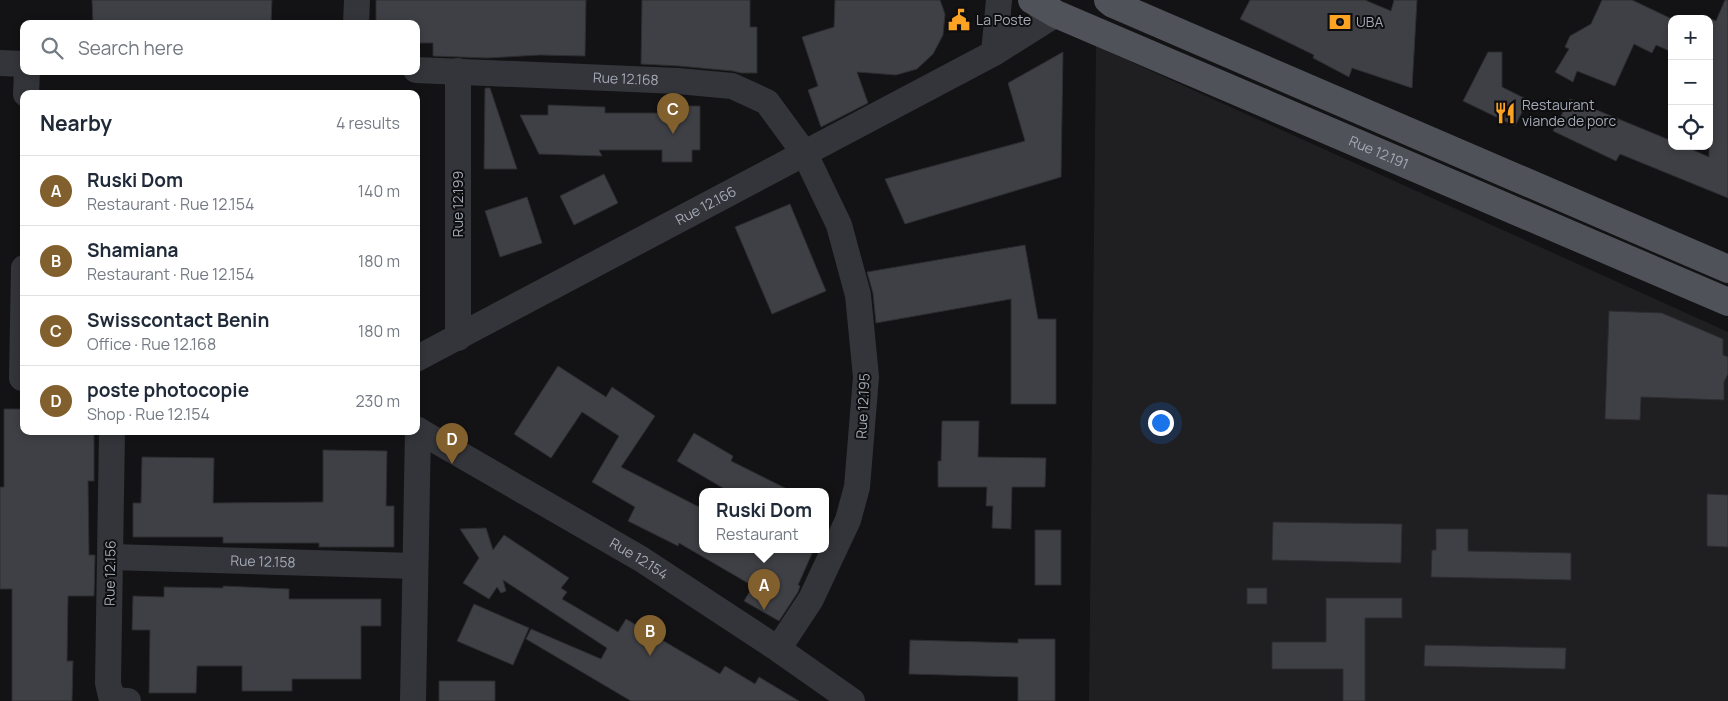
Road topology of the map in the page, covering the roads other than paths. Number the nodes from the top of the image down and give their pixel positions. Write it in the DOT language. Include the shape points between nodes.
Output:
graph roads {
  1 [pos="357,0"];
  2 [pos="999,0"];
  3 [pos="1032,0"];
  4 [pos="1112,1"];
  5 [pos="1056,14"];
  6 [pos="356,20"];
  7 [pos="994,53"];
  8 [pos="0,63"];
  9 [pos="20,64"];
  10 [pos="420,70"];
  11 [pos="458,71"];
  12 [pos="27,75"];
  13 [pos="26,90"];
  14 [pos="805,154"];
  15 [pos="1728,269"];
  16 [pos="1728,302"];
  17 [pos="20,317"];
  18 [pos="458,338"];
  19 [pos="420,357"];
  20 [pos="15,378"];
  21 [pos="420,432"];
  22 [pos="112,435"];
  23 [pos="417,435"];
  24 [pos="111,557"];
  25 [pos="415,566"];
  26 [pos="778,649"];
  27 [pos="128,701"];
  28 [pos="413,701"];
  29 [pos="852,701"];
  1 -- 6 [label="street"];
  2 -- 7 [label="street"];
  3 -- 5 [label="main road, Rue 12.191"];
  4 -- 15 [label="main road"];
  5 -- 7 [label="street, Rue 12.166"];
  5 -- 16 [label="main road, Rue 12.191"];
  7 -- 14 [label="street, Rue 12.166"];
  8 -- 9 [label="street"];
  10 -- 11 [label="street, Rue 12.168"];
  11 -- 14 [label="street, Rue 12.168" via="732,86 768,102"];
  11 -- 18 [label="street, Rue 12.199"];
  12 -- 13 [label="street"];
  14 -- 18 [label="street, Rue 12.166"];
  14 -- 26 [label="street, Rue 12.195" via="839,225 858,295 866,377 857,487 848,520 811,599"];
  17 -- 20 [label="street"];
  18 -- 19 [label="street, Rue 12.166"];
  21 -- 26 [label="street, Rue 12.154" via="641,559"];
  22 -- 24 [label="street, Rue 12.156"];
  23 -- 25 [label="street"];
  24 -- 25 [label="street, Rue 12.158"];
  24 -- 27 [label="street, Rue 12.156" via="108,683 111,696"];
  25 -- 28 [label="street"];
  26 -- 29 [label="street, Rue 12.154"];
}
